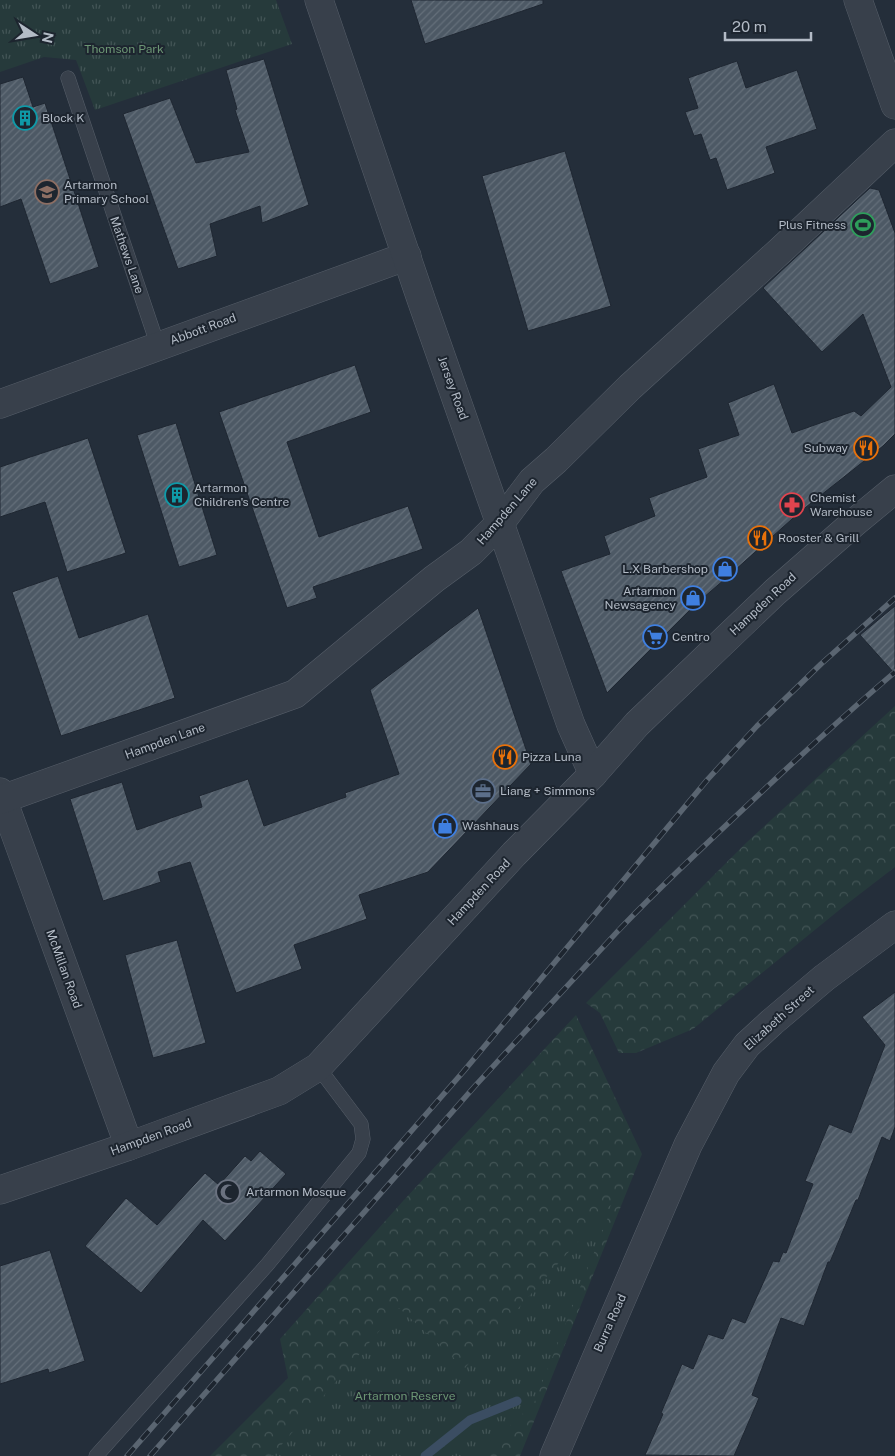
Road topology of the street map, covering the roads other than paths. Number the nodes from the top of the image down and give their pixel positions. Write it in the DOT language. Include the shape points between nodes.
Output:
graph roads {
  1 [pos="319,0"];
  2 [pos="858,0"];
  3 [pos="68,78"];
  4 [pos="895,105"];
  5 [pos="895,143"];
  6 [pos="407,256"];
  7 [pos="158,346"];
  8 [pos="0,404"];
  9 [pos="895,489"];
  10 [pos="501,522"];
  11 [pos="593,774"];
  12 [pos="1,797"];
  13 [pos="895,925"];
  14 [pos="318,1067"];
  15 [pos="129,1146"];
  16 [pos="0,1190"];
  17 [pos="668,1192"];
  18 [pos="96,1456"];
  19 [pos="554,1456"];
  1 -- 6 [label="street, Jersey Road"];
  2 -- 4 [label="street"];
  3 -- 7 [label="lane, Mathews Lane"];
  5 -- 10 [label="street, Hampden Lane" via="532,480"];
  6 -- 7 [label="street, Abbott Road"];
  6 -- 10 [label="street, Jersey Road"];
  7 -- 8 [label="street, Abbott Road"];
  9 -- 11 [label="street, Hampden Road" via="713,650 632,729"];
  10 -- 11 [label="street, Jersey Road" via="571,725"];
  10 -- 12 [label="street, Hampden Lane" via="471,552 295,694"];
  11 -- 14 [label="street, Hampden Road" via="514,854"];
  12 -- 15 [label="street, McMillan Road"];
  13 -- 17 [label="street, Elizabeth Street" via="824,978 747,1045 705,1109"];
  14 -- 15 [label="street, Hampden Road" via="280,1091"];
  14 -- 18 [label="lane" via="361,1124 363,1139 359,1153 266,1265"];
  15 -- 16 [label="street, Hampden Road"];
  17 -- 19 [label="street, Burra Road"];
}
